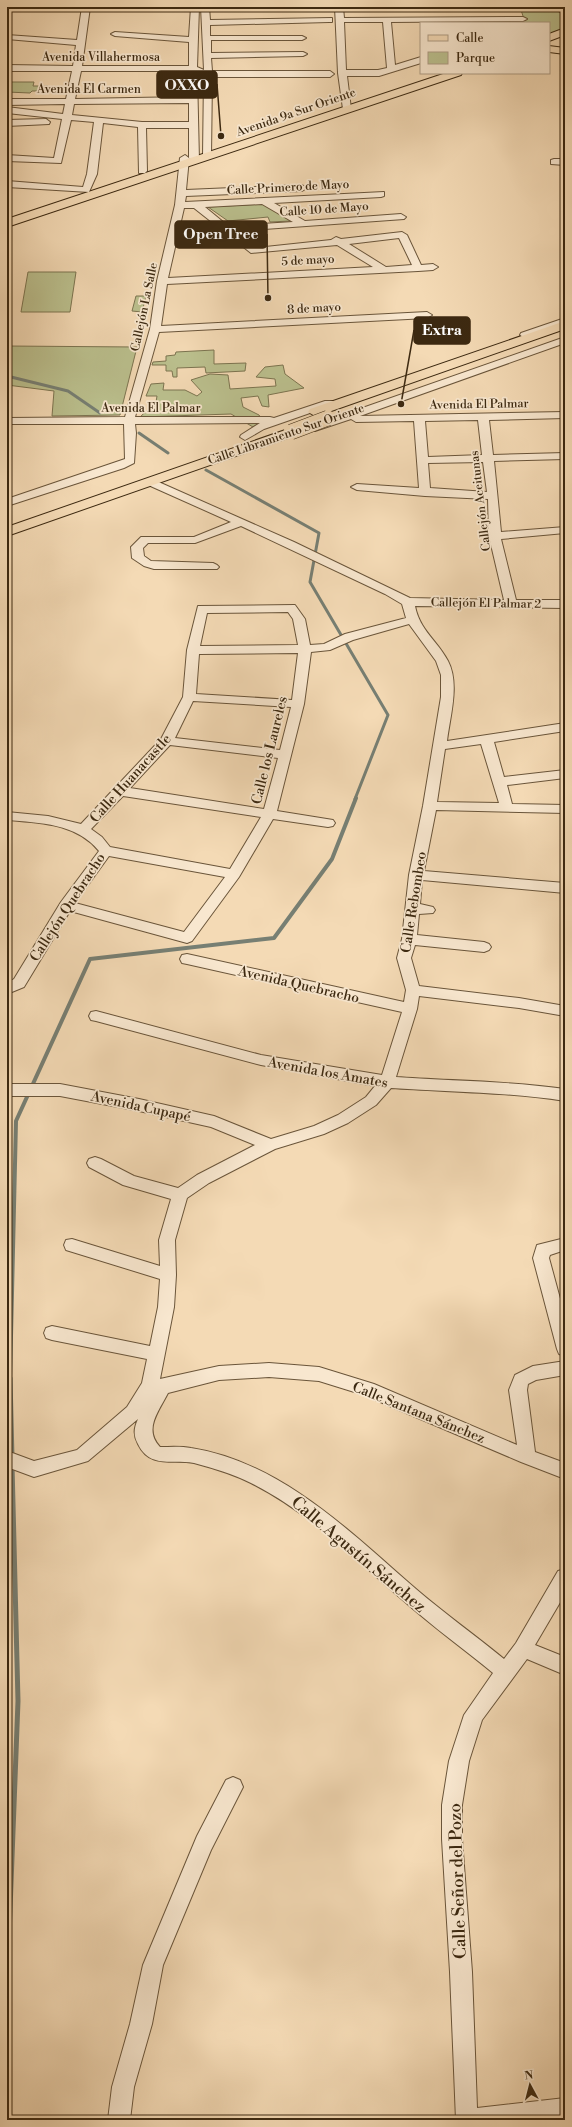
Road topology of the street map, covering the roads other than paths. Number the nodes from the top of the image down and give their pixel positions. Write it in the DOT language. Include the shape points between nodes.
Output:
graph roads {
  1 [pos="86,7"];
  2 [pos="195,7"];
  3 [pos="205,7"];
  4 [pos="339,7"];
  5 [pos="431,19"];
  6 [pos="523,19"];
  7 [pos="329,20"];
  8 [pos="340,20"];
  9 [pos="386,20"];
  10 [pos="301,21"];
  11 [pos="206,23"];
  12 [pos="565,32"];
  13 [pos="115,34"];
  14 [pos="7,37"];
  15 [pos="207,38"];
  16 [pos="302,38"];
  17 [pos="550,38"];
  18 [pos="193,40"];
  19 [pos="81,43"];
  20 [pos="565,43"];
  21 [pos="550,44"];
  22 [pos="565,48"];
  23 [pos="550,49"];
  24 [pos="550,49"];
  25 [pos="565,51"];
  26 [pos="208,56"];
  27 [pos="420,60"];
  28 [pos="303,67"];
  29 [pos="7,68"];
  30 [pos="77,68"];
  31 [pos="194,69"];
  32 [pos="391,70"];
  33 [pos="342,73"];
  34 [pos="208,74"];
  35 [pos="330,74"];
  36 [pos="441,74"];
  37 [pos="454,74"];
  38 [pos="194,100"];
  39 [pos="70,101"];
  40 [pos="7,102"];
  41 [pos="346,107"];
  42 [pos="7,110"];
  43 [pos="67,119"];
  44 [pos="100,120"];
  45 [pos="7,123"];
  46 [pos="142,125"];
  47 [pos="194,126"];
  48 [pos="207,153"];
  49 [pos="7,158"];
  50 [pos="189,159"];
  51 [pos="554,162"];
  52 [pos="565,162"];
  53 [pos="142,171"];
  54 [pos="7,184"];
  55 [pos="302,188"];
  56 [pos="86,190"];
  57 [pos="182,193"];
  58 [pos="381,194"];
  59 [pos="264,201"];
  60 [pos="180,205"];
  61 [pos="196,205"];
  62 [pos="41,208"];
  63 [pos="7,216"];
  64 [pos="401,217"];
  65 [pos="7,222"];
  66 [pos="305,224"];
  67 [pos="225,229"];
  68 [pos="340,242"];
  69 [pos="433,267"];
  70 [pos="418,268"];
  71 [pos="383,269"];
  72 [pos="162,281"];
  73 [pos="427,315"];
  74 [pos="565,321"];
  75 [pos="565,325"];
  76 [pos="155,328"];
  77 [pos="565,336"];
  78 [pos="565,340"];
  79 [pos="565,415"];
  80 [pos="483,417"];
  81 [pos="321,418"];
  82 [pos="419,418"];
  83 [pos="342,419"];
  84 [pos="7,420"];
  85 [pos="286,424"];
  86 [pos="128,425"];
  87 [pos="236,451"];
  88 [pos="565,456"];
  89 [pos="489,457"];
  90 [pos="423,460"];
  91 [pos="150,482"];
  92 [pos="357,487"];
  93 [pos="425,493"];
  94 [pos="493,496"];
  95 [pos="7,503"];
  96 [pos="7,518"];
  97 [pos="239,523"];
  98 [pos="565,530"];
  99 [pos="7,532"];
  100 [pos="495,536"];
  101 [pos="213,567"];
  102 [pos="408,602"];
  103 [pos="511,604"];
  104 [pos="565,604"];
  105 [pos="279,607"];
  106 [pos="412,620"];
  107 [pos="193,650"];
  108 [pos="305,650"];
  109 [pos="189,697"];
  110 [pos="298,704"];
  111 [pos="565,727"];
  112 [pos="486,738"];
  113 [pos="167,741"];
  114 [pos="438,746"];
  115 [pos="286,755"];
  116 [pos="565,774"];
  117 [pos="500,782"];
  118 [pos="121,792"];
  119 [pos="430,806"];
  120 [pos="507,808"];
  121 [pos="565,809"];
  122 [pos="270,813"];
  123 [pos="9,819"];
  124 [pos="328,823"];
  125 [pos="83,830"];
  126 [pos="103,846"];
  127 [pos="234,874"];
  128 [pos="416,875"];
  129 [pos="565,888"];
  130 [pos="66,905"];
  131 [pos="412,908"];
  132 [pos="428,910"];
  133 [pos="409,939"];
  134 [pos="484,947"];
  135 [pos="187,959"];
  136 [pos="7,989"];
  137 [pos="413,990"];
  138 [pos="410,1009"];
  139 [pos="565,1012"];
  140 [pos="96,1016"];
  141 [pos="387,1082"];
  142 [pos="7,1090"];
  143 [pos="565,1095"];
  144 [pos="270,1145"];
  145 [pos="95,1163"];
  146 [pos="180,1195"];
  147 [pos="565,1244"];
  148 [pos="72,1245"];
  149 [pos="168,1275"];
  150 [pos="52,1333"];
  151 [pos="565,1348"];
  152 [pos="157,1354"];
  153 [pos="565,1368"];
  154 [pos="156,1386"];
  155 [pos="527,1457"];
  156 [pos="7,1459"];
  157 [pos="565,1470"];
  158 [pos="565,1577"];
  159 [pos="523,1649"];
  160 [pos="565,1666"];
  161 [pos="506,1672"];
  162 [pos="233,1787"];
  163 [pos="565,2109"];
  164 [pos="120,2120"];
  165 [pos="467,2120"];
  166 [pos="470,2120"];
  1 -- 19 [label="street"];
  2 -- 18 [label="street, Callejón La Salle"];
  3 -- 11 [label="street"];
  4 -- 8 [label="street"];
  5 -- 6 [label="street"];
  5 -- 9 [label="street"];
  7 -- 10 [label="street"];
  8 -- 9 [label="street"];
  8 -- 33 [label="street"];
  9 -- 32 [label="street"];
  10 -- 11 [label="street"];
  10 -- 16 [label="street"];
  11 -- 15 [label="street"];
  12 -- 17 [label="main road"];
  13 -- 18 [label="street"];
  14 -- 19 [label="street"];
  15 -- 16 [label="street"];
  15 -- 26 [label="street"];
  16 -- 28 [label="street"];
  18 -- 31 [label="street, Callejón La Salle"];
  19 -- 30 [label="street"];
  20 -- 21 [label="main road"];
  22 -- 23 [label="main road"];
  24 -- 25 [label="main road"];
  26 -- 28 [label="street"];
  26 -- 34 [label="street"];
  27 -- 32 [label="street"];
  28 -- 34 [label="street, Avenida Villahermosa"];
  28 -- 35 [label="street"];
  29 -- 30 [label="street, Avenida Villahermosa"];
  30 -- 31 [label="street, Avenida Villahermosa"];
  30 -- 39 [label="street"];
  31 -- 34 [label="street, Avenida Villahermosa"];
  31 -- 38 [label="street, Callejón La Salle"];
  32 -- 33 [label="street" via="379,73"];
  33 -- 41 [label="street"];
  34 -- 48 [label="street"];
  36 -- 41 [label="main road, Avenida 9a Sur Oriente"];
  37 -- 41 [label="main road, Avenida 9a Sur Oriente"];
  38 -- 39 [label="street, Avenida El Carmen"];
  38 -- 47 [label="street, Callejón La Salle"];
  39 -- 40 [label="street, Avenida El Carmen"];
  39 -- 43 [label="street"];
  41 -- 48 [label="main road, Avenida 9a Sur Oriente"];
  42 -- 43 [label="street"];
  43 -- 44 [label="street"];
  43 -- 45 [label="street"];
  43 -- 49 [label="street" via="58,161"];
  44 -- 46 [label="street"];
  44 -- 56 [label="street" via="92,174"];
  46 -- 47 [label="street"];
  46 -- 53 [label="street"];
  47 -- 50 [label="street, Callejón La Salle"];
  48 -- 50 [label="main road, Avenida 9a Sur Oriente"];
  50 -- 53 [label="main road, Avenida 9a Sur Oriente"];
  50 -- 57 [label="street, Callejón La Salle"];
  50 -- 62 [label="main road, Avenida 9a Sur Oriente"];
  51 -- 52 [label="street"];
  53 -- 56 [label="main road, Avenida 9a Sur Oriente"];
  54 -- 56 [label="street"];
  55 -- 57 [label="street"];
  56 -- 62 [label="main road, Avenida 9a Sur Oriente"];
  57 -- 60 [label="street, Callejón La Salle"];
  58 -- 59 [label="street, Calle Primero de Mayo"];
  59 -- 61 [label="street, Calle Primero de Mayo"];
  59 -- 66 [label="street"];
  60 -- 61 [label="street, Calle Primero de Mayo"];
  60 -- 72 [label="street, Callejón La Salle"];
  61 -- 67 [label="street"];
  62 -- 63 [label="main road, Avenida 9a Sur Oriente"];
  62 -- 65 [label="main road, Avenida 9a Sur Oriente"];
  64 -- 66 [label="street, Calle 10 de Mayo"];
  66 -- 67 [label="street, Calle 10 de Mayo"];
  66 -- 68 [label="street"];
  67 -- 68 [label="street" via="254,251"];
  68 -- 70 [label="street" via="402,235"];
  68 -- 71 [label="street"];
  69 -- 70 [label="street, 5 de mayo"];
  70 -- 71 [label="street, 5 de mayo"];
  71 -- 72 [label="street, 5 de mayo"];
  72 -- 76 [label="street, Callejón La Salle"];
  73 -- 76 [label="street, 8 de mayo"];
  74 -- 85 [label="street, Avenida El Palmar"];
  75 -- 85 [label="main road, Calle Libramiento Sur Oriente"];
  76 -- 86 [label="street, Callejón La Salle"];
  77 -- 85 [label="main road, Calle Libramiento Sur Oriente, bridge"];
  78 -- 83 [label="street"];
  79 -- 80 [label="street, Avenida El Palmar"];
  80 -- 82 [label="street, Avenida El Palmar"];
  80 -- 89 [label="street, Callejón Aceitunas"];
  81 -- 83 [label="street, Avenida El Palmar"];
  82 -- 83 [label="street, Avenida El Palmar"];
  82 -- 90 [label="street"];
  83 -- 87 [label="street" via="259,447"];
  84 -- 86 [label="street, Avenida El Palmar"];
  85 -- 86 [label="street, Avenida El Palmar"];
  85 -- 87 [label="main road, Calle Libramiento Sur Oriente"];
  85 -- 96 [label="main road, Calle Libramiento Sur Oriente"];
  86 -- 95 [label="street, Callejón La Salle" via="130,461"];
  87 -- 91 [label="main road, Calle Libramiento Sur Oriente"];
  88 -- 89 [label="street"];
  89 -- 90 [label="street"];
  89 -- 94 [label="street, Callejón Aceitunas"];
  90 -- 93 [label="street"];
  91 -- 97 [label="street"];
  91 -- 99 [label="main road, Calle Libramiento Sur Oriente"];
  92 -- 93 [label="street"];
  93 -- 94 [label="street"];
  94 -- 100 [label="street, Callejón Aceitunas"];
  97 -- 101 [label="street" via="195,540 146,539 137,547 138,558 148,564"];
  97 -- 102 [label="street" via="267,533"];
  98 -- 100 [label="street"];
  100 -- 103 [label="street, Callejón Aceitunas"];
  102 -- 103 [label="street, Callejón El Palmar 2"];
  102 -- 106 [label="street, Calle Rebombeo"];
  103 -- 104 [label="street, Callejón El Palmar 2"];
  105 -- 107 [label="street, Calle Huanacastle" via="202,609"];
  105 -- 108 [label="street, Calle los Laureles" via="291,608 299,620"];
  106 -- 108 [label="street" via="349,637 326,647"];
  106 -- 114 [label="street, Calle Rebombeo" via="442,661 447,675 447,697"];
  107 -- 108 [label="street"];
  107 -- 109 [label="street, Calle Huanacastle"];
  108 -- 110 [label="street, Calle los Laureles"];
  109 -- 110 [label="street"];
  109 -- 113 [label="street, Calle Huanacastle"];
  110 -- 115 [label="street, Calle los Laureles"];
  111 -- 112 [label="street"];
  112 -- 114 [label="street"];
  112 -- 117 [label="street"];
  113 -- 115 [label="street"];
  113 -- 118 [label="street, Calle Huanacastle"];
  114 -- 119 [label="street, Calle Rebombeo"];
  115 -- 122 [label="street, Calle los Laureles"];
  116 -- 117 [label="street"];
  117 -- 120 [label="street"];
  118 -- 122 [label="street"];
  118 -- 125 [label="street, Calle Huanacastle"];
  119 -- 120 [label="street"];
  119 -- 128 [label="street, Calle Rebombeo"];
  120 -- 121 [label="street"];
  122 -- 124 [label="street"];
  122 -- 127 [label="street, Calle los Laureles"];
  123 -- 125 [label="street" via="62,823"];
  125 -- 126 [label="street"];
  126 -- 127 [label="street"];
  126 -- 130 [label="street, Callejón Quebracho"];
  127 -- 130 [label="street, Calle los Laureles" via="187,938"];
  128 -- 129 [label="street"];
  128 -- 131 [label="street, Calle Rebombeo"];
  130 -- 136 [label="street, Callejón Quebracho" via="19,983"];
  131 -- 132 [label="street"];
  131 -- 133 [label="street, Calle Rebombeo"];
  133 -- 134 [label="street"];
  133 -- 137 [label="street, Calle Rebombeo" via="404,958"];
  135 -- 138 [label="street, Avenida Quebracho"];
  137 -- 138 [label="street, Calle Rebombeo"];
  137 -- 139 [label="street" via="519,1003"];
  138 -- 141 [label="street, Calle Rebombeo"];
  140 -- 141 [label="street, Avenida los Amates" via="261,1060"];
  141 -- 143 [label="street, Avenida los Amates" via="524,1089"];
  141 -- 144 [label="street, Calle Rebombeo" via="371,1101 343,1119 319,1130"];
  142 -- 144 [label="street, Avenida Cupapé" via="60,1090 139,1105 214,1122"];
  144 -- 146 [label="street, Calle Rebombeo" via="203,1179"];
  145 -- 146 [label="street" via="129,1181"];
  146 -- 149 [label="street" via="167,1240"];
  147 -- 151 [label="street" via="543,1250 540,1258"];
  148 -- 149 [label="street"];
  149 -- 152 [label="street" via="166,1307"];
  150 -- 152 [label="street"];
  152 -- 154 [label="street"];
  153 -- 155 [label="street" via="533,1373 521,1380 518,1390"];
  154 -- 155 [label="street, Calle Santana Sánchez" via="219,1373 269,1370 319,1374 368,1388"];
  154 -- 156 [label="street" via="133,1412 82,1456 34,1468"];
  154 -- 161 [label="street, Calle Agustín Sánchez" via="143,1435 146,1443 156,1454 194,1455 220,1462 270,1482 312,1510 434,1616"];
  155 -- 157 [label="street, Calle Santana Sánchez"];
  158 -- 159 [label="street, Calle Señor del Pozo"];
  159 -- 160 [label="street"];
  159 -- 161 [label="street, Calle Señor del Pozo"];
  161 -- 165 [label="street, Calle Señor del Pozo" via="474,1715 459,1761 452,1805"];
  162 -- 164 [label="street" via="204,1843 153,1965 141,2024 123,2087"];
  163 -- 166 [label="street"];
}
